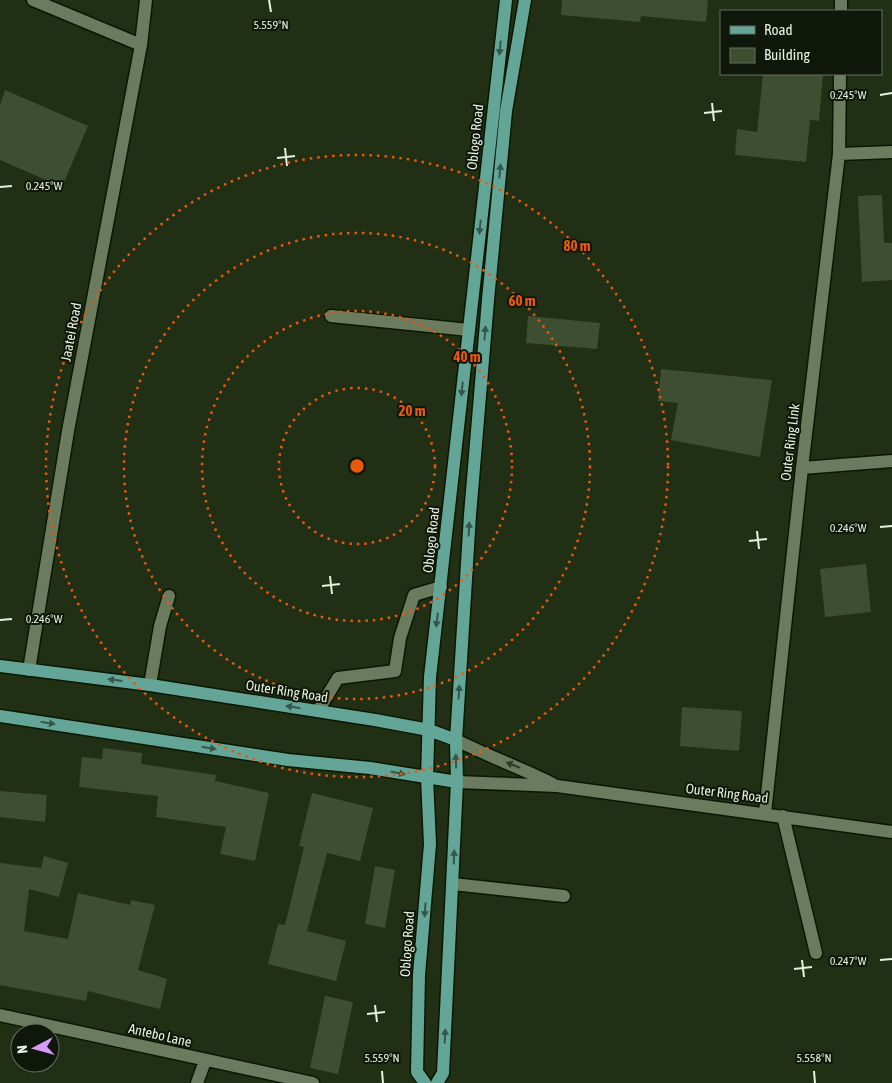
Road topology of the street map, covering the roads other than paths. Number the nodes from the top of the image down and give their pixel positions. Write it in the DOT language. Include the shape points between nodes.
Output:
graph roads {
  1 [pos="33,0"];
  2 [pos="146,0"];
  3 [pos="506,0"];
  4 [pos="525,0"];
  5 [pos="141,45"];
  6 [pos="840,75"];
  7 [pos="892,152"];
  8 [pos="840,154"];
  9 [pos="331,316"];
  10 [pos="469,330"];
  11 [pos="892,461"];
  12 [pos="802,468"];
  13 [pos="441,587"];
  14 [pos="169,596"];
  15 [pos="0,666"];
  16 [pos="29,670"];
  17 [pos="150,685"];
  18 [pos="318,711"];
  19 [pos="0,716"];
  20 [pos="429,730"];
  21 [pos="456,740"];
  22 [pos="427,778"];
  23 [pos="456,782"];
  24 [pos="557,786"];
  25 [pos="765,813"];
  26 [pos="783,816"];
  27 [pos="892,832"];
  28 [pos="452,884"];
  29 [pos="564,896"];
  30 [pos="816,953"];
  31 [pos="0,1015"];
  32 [pos="206,1061"];
  33 [pos="197,1083"];
  34 [pos="313,1083"];
  35 [pos="425,1083"];
  36 [pos="437,1083"];
  1 -- 5 [label="street"];
  2 -- 5 [label="street, Jaatei Road"];
  3 -- 10 [label="main road, Oblogo Road, one-way"];
  21 -- 4 [label="main road, Oblogo Road, one-way" via="488,300 506,111"];
  5 -- 16 [label="street, Jaatei Road" via="68,430"];
  6 -- 8 [label="street, Outer Ring Link"];
  7 -- 8 [label="street"];
  8 -- 12 [label="street, Outer Ring Link"];
  9 -- 10 [label="street"];
  10 -- 13 [label="main road, Oblogo Road, one-way"];
  11 -- 12 [label="street"];
  12 -- 25 [label="street, Outer Ring Link"];
  13 -- 18 [label="street" via="414,595 400,638 395,671 338,678"];
  13 -- 20 [label="main road, Oblogo Road, one-way" via="430,677"];
  14 -- 17 [label="street" via="160,626"];
  15 -- 16 [label="main road, Outer Ring Road"];
  17 -- 16 [label="main road, Outer Ring Road, one-way"];
  18 -- 17 [label="main road, Outer Ring Road, one-way"];
  18 -- 20 [label="main road, Outer Ring Road"];
  19 -- 22 [label="main road, Outer Ring Road, one-way"];
  20 -- 21 [label="main road, Outer Ring Road"];
  20 -- 22 [label="main road, Oblogo Road"];
  23 -- 21 [label="main road, Oblogo Road, one-way"];
  24 -- 21 [label="street, Outer Ring Road, one-way"];
  22 -- 23 [label="main road, Outer Ring Road"];
  22 -- 35 [label="main road, Oblogo Road, one-way" via="430,844 419,975 417,1072"];
  23 -- 24 [label="street, Outer Ring Road"];
  28 -- 23 [label="main road, Oblogo Road, one-way"];
  24 -- 25 [label="street, Outer Ring Road"];
  25 -- 26 [label="street, Outer Ring Road"];
  26 -- 27 [label="street, Outer Ring Road"];
  26 -- 30 [label="street"];
  28 -- 29 [label="street"];
  36 -- 28 [label="main road, Oblogo Road, one-way" via="444,1073"];
  31 -- 32 [label="street, Antebo Lane"];
  32 -- 33 [label="street"];
  32 -- 34 [label="street, Antebo Lane"];
}
